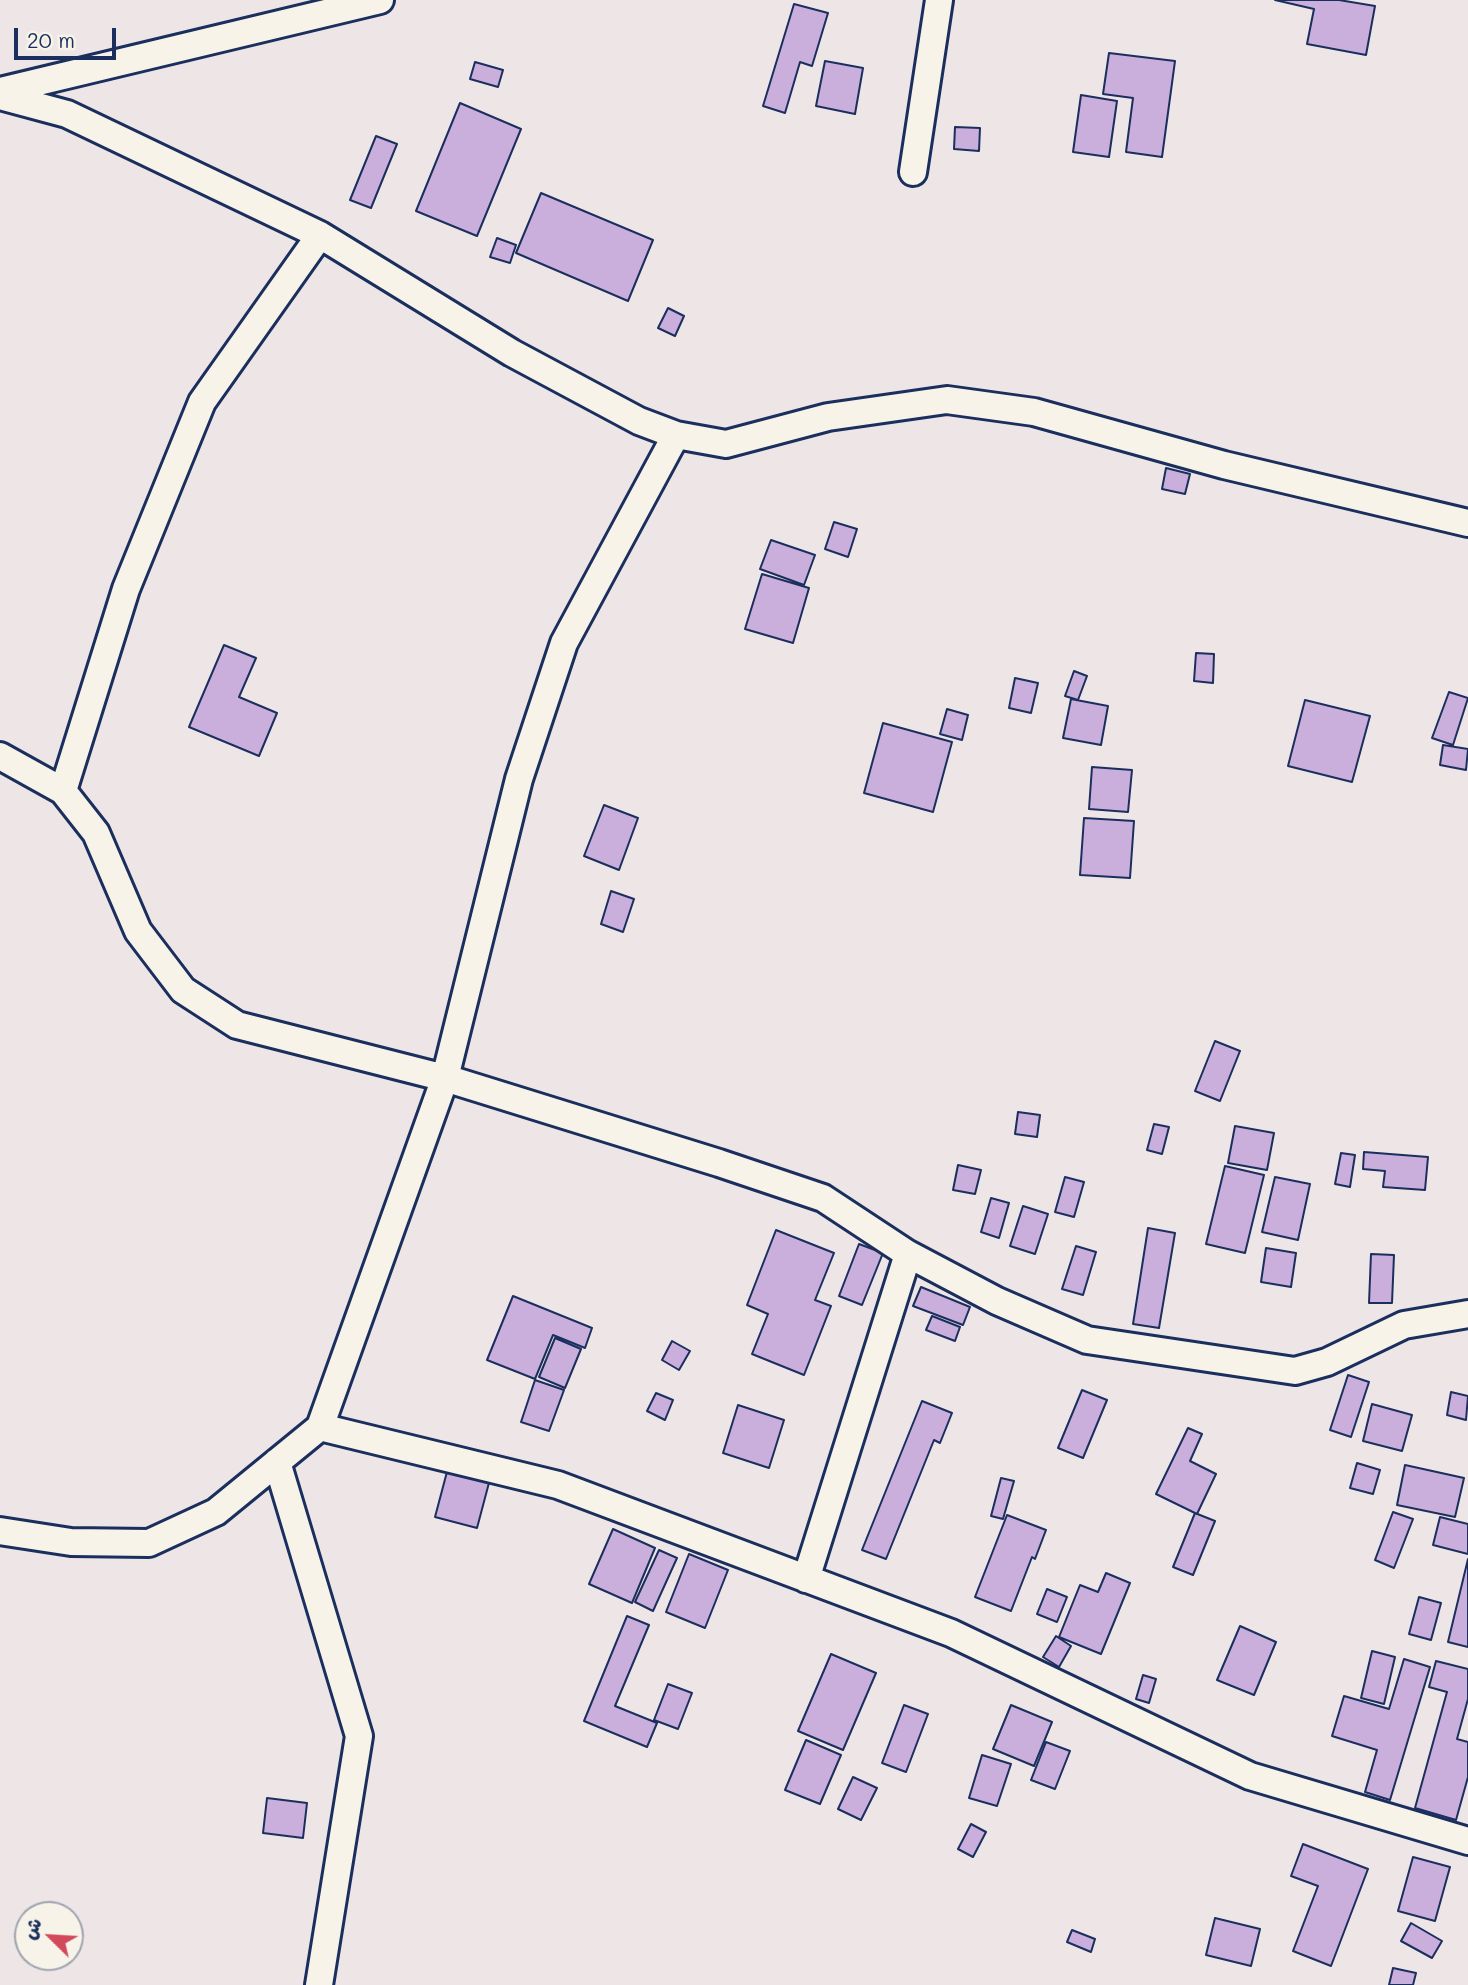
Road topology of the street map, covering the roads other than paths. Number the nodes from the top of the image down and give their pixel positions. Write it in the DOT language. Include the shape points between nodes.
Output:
graph roads {
  1 [pos="380,0"];
  2 [pos="939,0"];
  3 [pos="0,93"];
  4 [pos="913,172"];
  5 [pos="320,235"];
  6 [pos="676,435"];
  7 [pos="1468,523"];
  8 [pos="0,756"];
  9 [pos="63,790"];
  10 [pos="445,1078"];
  11 [pos="908,1254"];
  12 [pos="1468,1314"];
  13 [pos="320,1427"];
  14 [pos="277,1462"];
  15 [pos="0,1531"];
  16 [pos="806,1579"];
  17 [pos="1468,1841"];
  18 [pos="319,1985"];
  1 -- 3 [label="street"];
  2 -- 4 [label="street"];
  3 -- 5 [label="street" via="67,114"];
  5 -- 6 [label="street" via="512,354 639,421"];
  5 -- 9 [label="street" via="202,402 126,589"];
  6 -- 7 [label="street" via="726,444 828,417 947,400 1034,412 1224,465"];
  6 -- 10 [label="street" via="564,643 519,779"];
  8 -- 9 [label="street"];
  9 -- 10 [label="street" via="96,833 138,931 183,990 237,1025"];
  10 -- 11 [label="street" via="823,1198"];
  10 -- 13 [label="street"];
  11 -- 12 [label="street" via="997,1301 1087,1340 1295,1371 1327,1362 1405,1325"];
  11 -- 16 [label="street"];
  13 -- 14 [label="street"];
  13 -- 16 [label="street" via="558,1485"];
  14 -- 15 [label="street" via="216,1512 149,1543 71,1542"];
  14 -- 18 [label="street" via="359,1736"];
  16 -- 17 [label="street" via="951,1633 1250,1776"];
}
